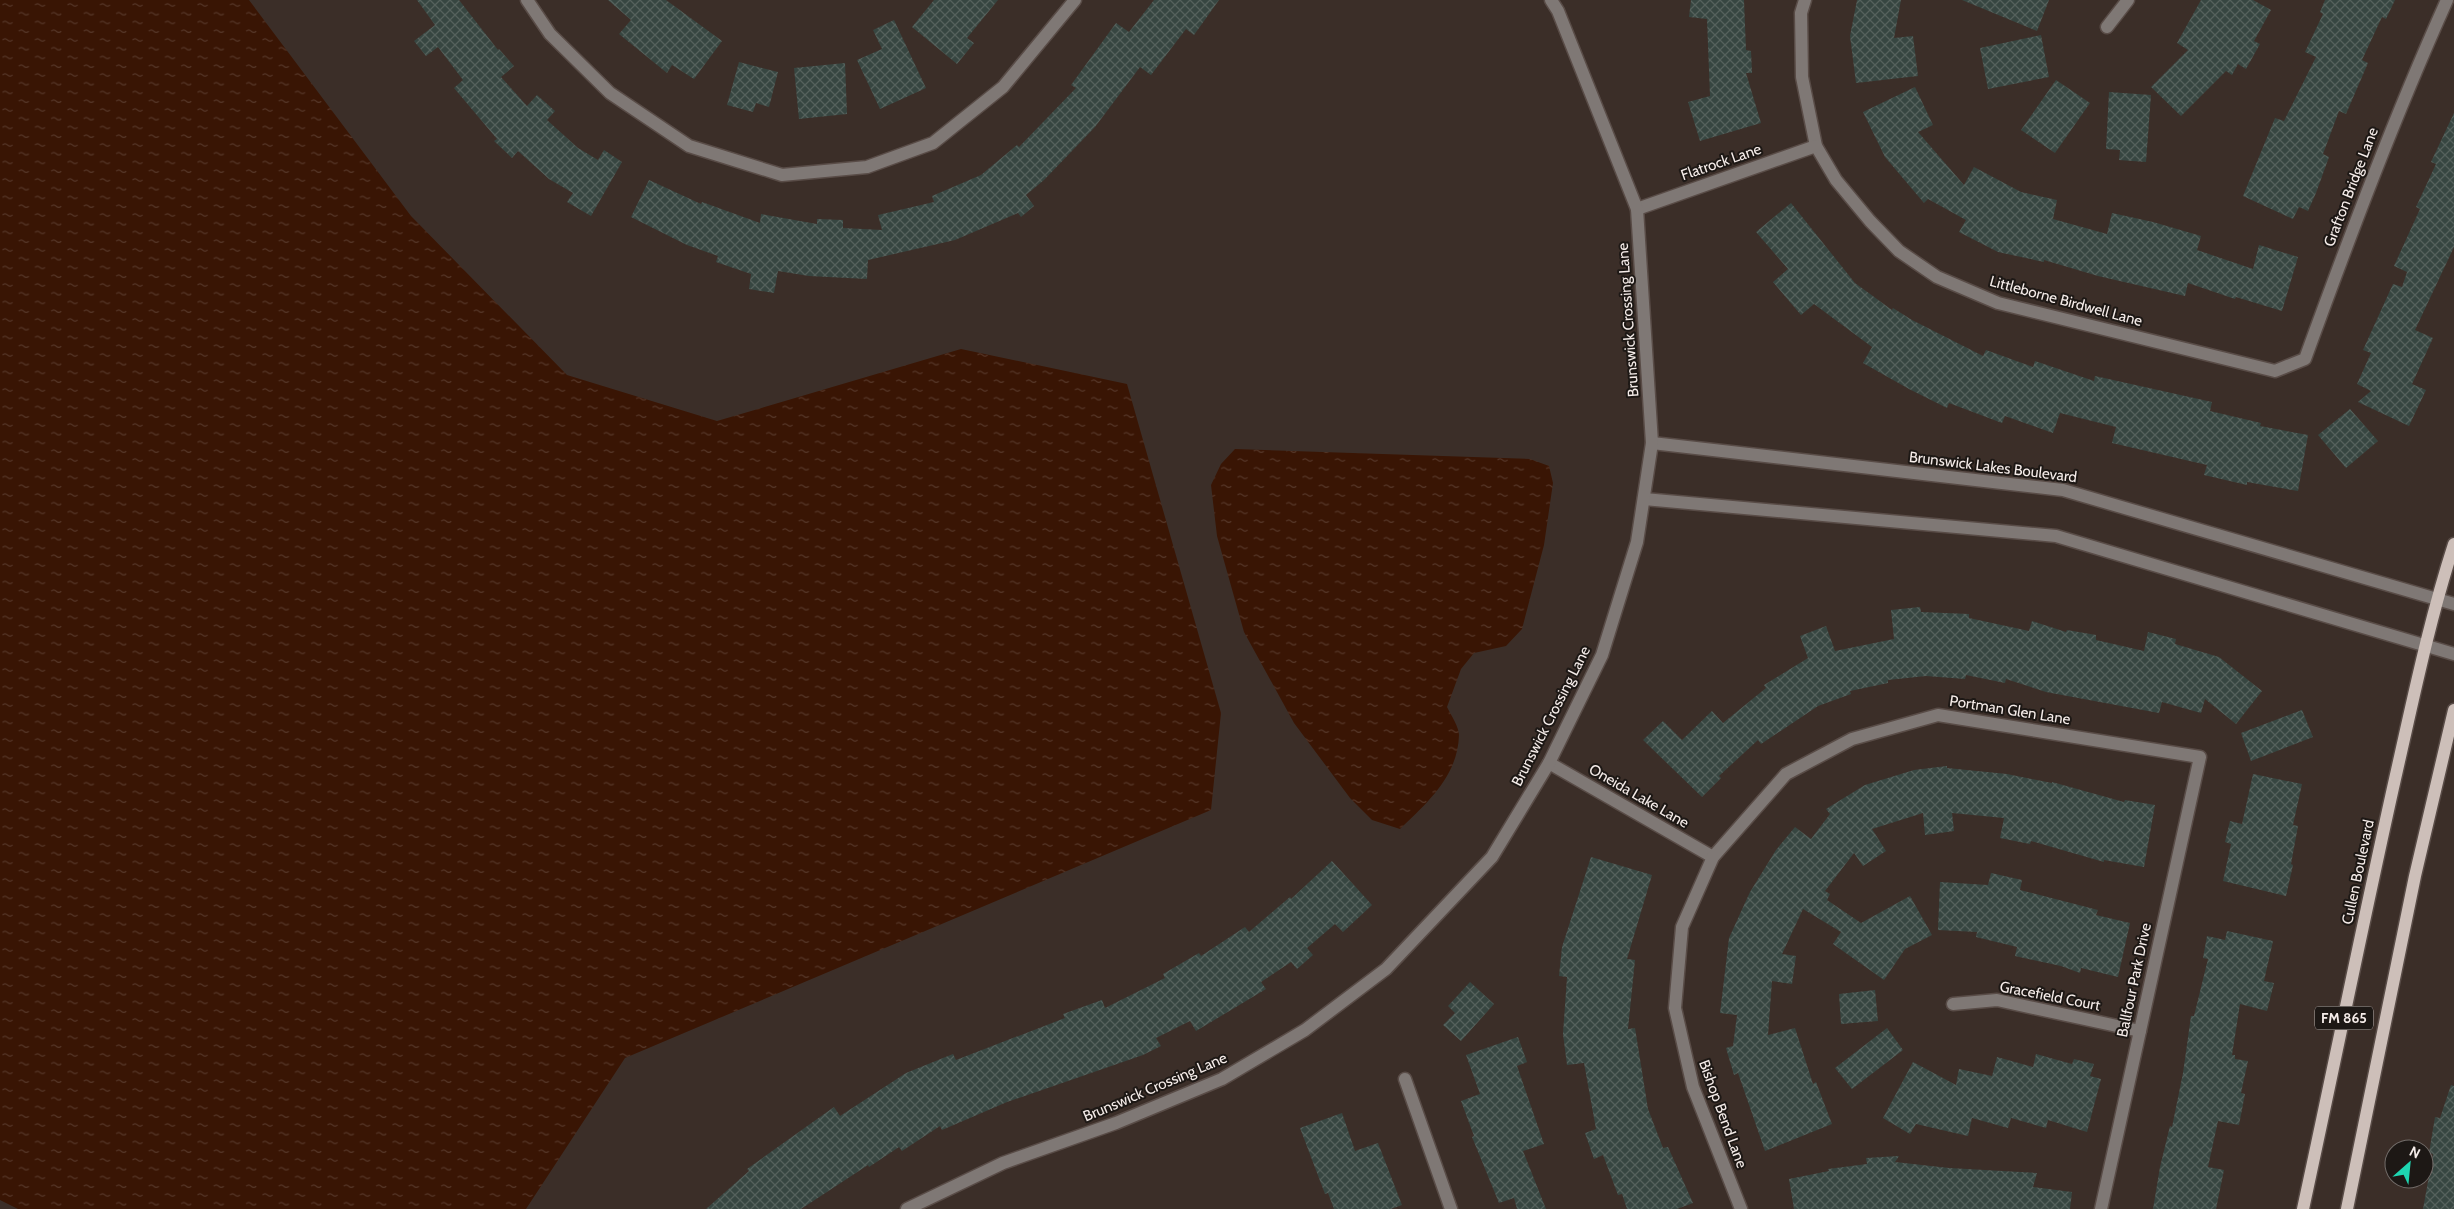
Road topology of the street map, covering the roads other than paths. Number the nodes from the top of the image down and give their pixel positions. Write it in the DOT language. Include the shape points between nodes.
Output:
graph roads {
  1 [pos="527,0"];
  2 [pos="1075,0"];
  3 [pos="1551,0"];
  4 [pos="1805,0"];
  5 [pos="2128,0"];
  6 [pos="2447,0"];
  7 [pos="2107,27"];
  8 [pos="1816,146"];
  9 [pos="1637,209"];
  10 [pos="2275,371"];
  11 [pos="1652,443"];
  12 [pos="1644,499"];
  13 [pos="2454,544"];
  14 [pos="2436,599"];
  15 [pos="2454,604"];
  16 [pos="2425,646"];
  17 [pos="2454,654"];
  18 [pos="2454,710"];
  19 [pos="2200,757"];
  20 [pos="1549,763"];
  21 [pos="1714,857"];
  22 [pos="1953,1004"];
  23 [pos="2140,1032"];
  24 [pos="1405,1079"];
  25 [pos="907,1209"];
  26 [pos="1451,1209"];
  27 [pos="1741,1209"];
  28 [pos="2101,1209"];
  29 [pos="2303,1209"];
  30 [pos="2347,1209"];
  1 -- 2 [label="street" via="550,34 610,93 689,146 782,175 867,166 933,143 1003,87"];
  3 -- 9 [label="street, Brunswick Crossing Lane"];
  4 -- 8 [label="street, Littleborne Birdwell Lane" via="1801,13 1802,78"];
  5 -- 7 [label="street"];
  6 -- 10 [label="street, Grafton Bridge Lane" via="2401,104 2305,359"];
  8 -- 9 [label="street, Flatrock Lane"];
  8 -- 10 [label="street, Littleborne Birdwell Lane" via="1836,180 1870,221 1900,251 1937,277 1998,303"];
  9 -- 11 [label="street, Brunswick Crossing Lane"];
  11 -- 12 [label="street, Brunswick Crossing Lane"];
  11 -- 14 [label="street, Brunswick Lakes Boulevard" via="2063,490"];
  12 -- 16 [label="street" via="2056,536"];
  12 -- 20 [label="street, Brunswick Crossing Lane" via="1637,542 1602,656"];
  13 -- 14 [label="main road, Cullen Boulevard / FM 865"];
  14 -- 15 [label="street, Brunswick Lakes Boulevard"];
  14 -- 16 [label="main road, Cullen Boulevard / FM 865"];
  16 -- 17 [label="street"];
  16 -- 29 [label="main road, Cullen Boulevard / FM 865"];
  18 -- 30 [label="main road, FM 865" via="2415,876"];
  19 -- 21 [label="street, Portman Glen Lane" via="1938,715 1852,738 1786,774"];
  19 -- 23 [label="street, Ballfour Park Drive"];
  20 -- 21 [label="street, Oneida Lake Lane"];
  20 -- 25 [label="street, Brunswick Crossing Lane" via="1492,857 1386,969 1305,1030 1222,1079 1116,1123 1003,1163"];
  21 -- 27 [label="street, Bishop Bend Lane" via="1682,927 1675,1008 1693,1087"];
  22 -- 23 [label="street, Gracefield Court" via="1997,1000"];
  23 -- 28 [label="street, Ballfour Park Drive"];
  24 -- 26 [label="street"];
}
